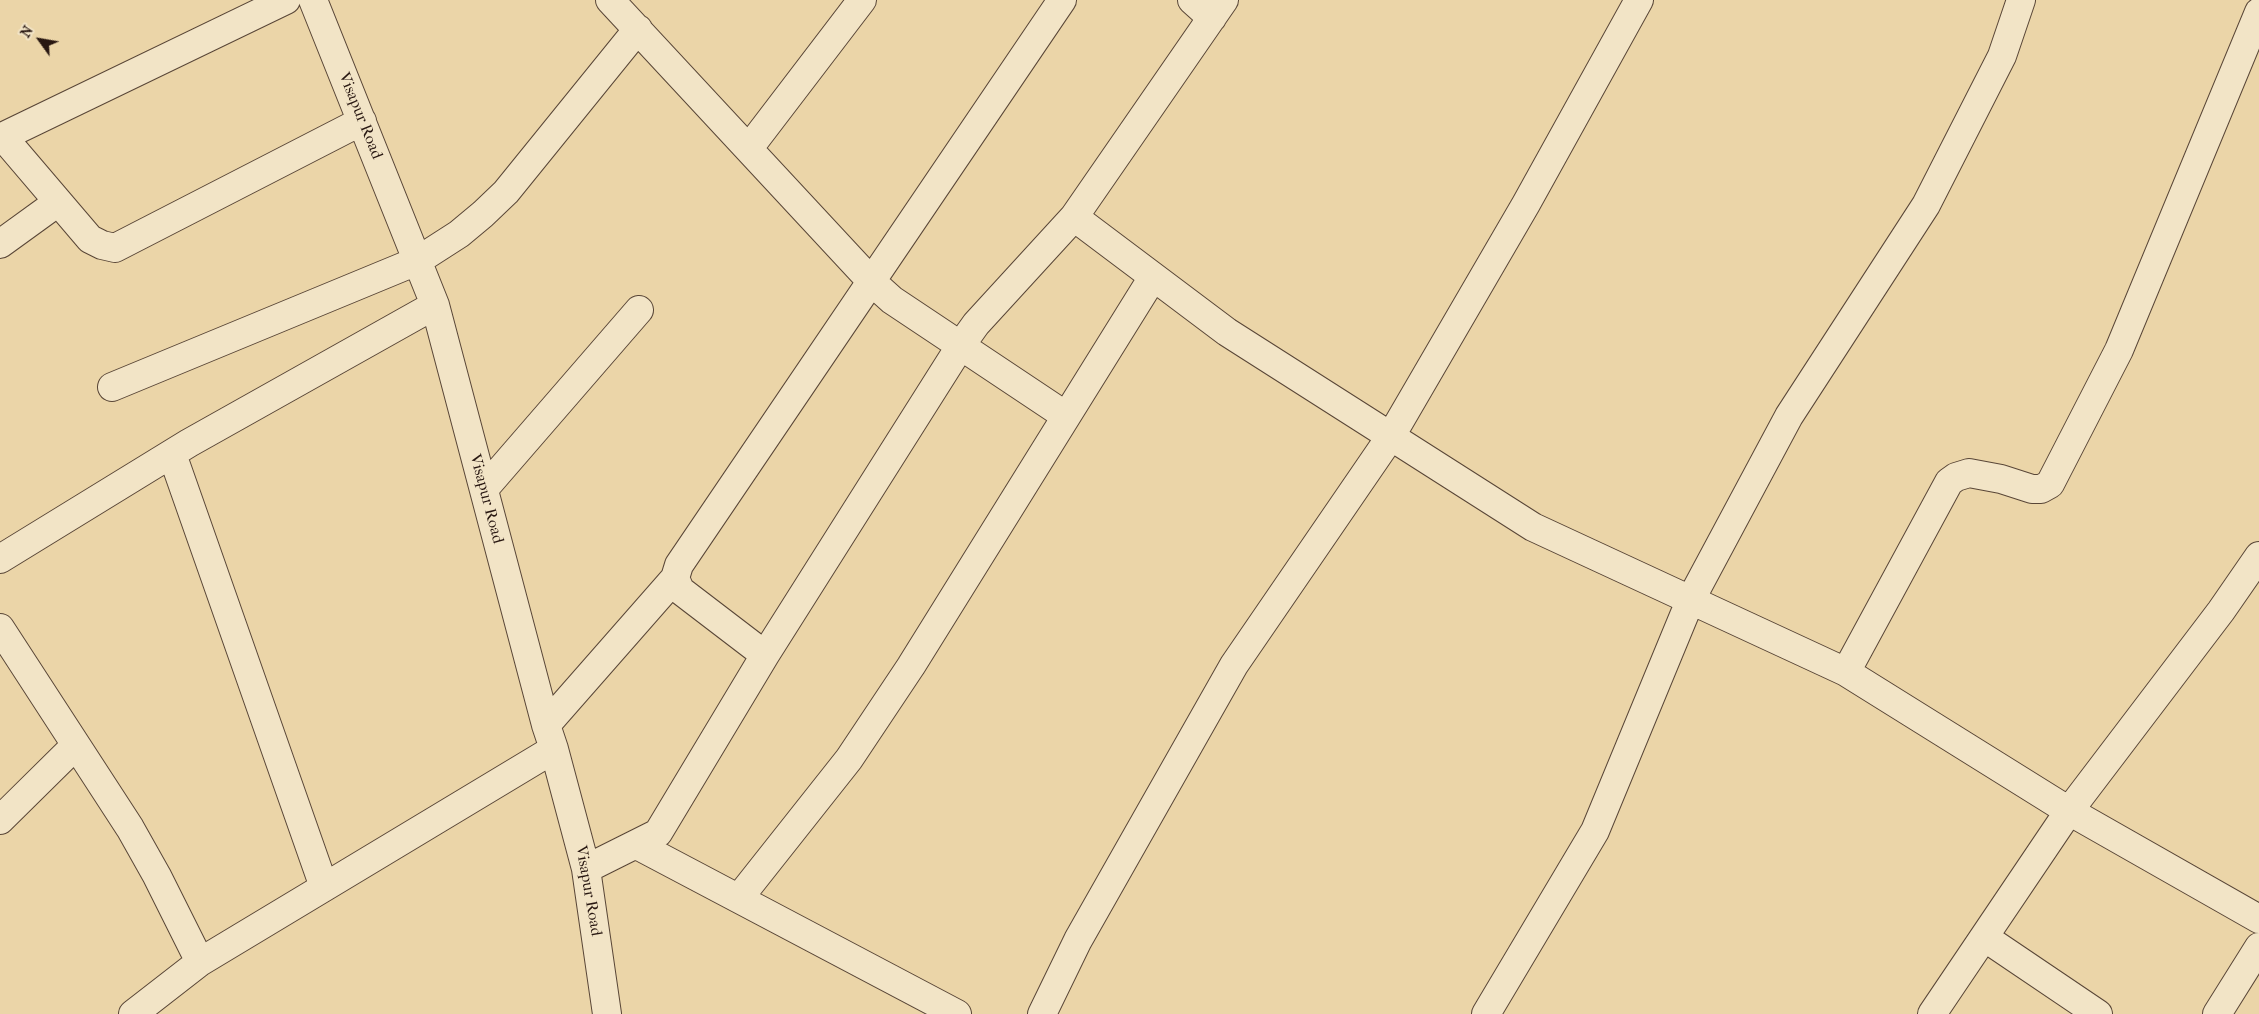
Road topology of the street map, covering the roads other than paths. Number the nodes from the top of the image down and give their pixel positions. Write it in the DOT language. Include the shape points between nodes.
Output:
graph roads {
  1 [pos="286,0"];
  2 [pos="313,0"];
  3 [pos="610,0"];
  4 [pos="862,0"];
  5 [pos="1062,0"];
  6 [pos="1192,0"];
  7 [pos="1639,0"];
  8 [pos="2021,0"];
  9 [pos="1218,9"];
  10 [pos="2259,12"];
  11 [pos="638,29"];
  12 [pos="362,121"];
  13 [pos="1,137"];
  14 [pos="749,148"];
  15 [pos="58,202"];
  16 [pos="1074,217"];
  17 [pos="0,244"];
  18 [pos="418,261"];
  19 [pos="1153,276"];
  20 [pos="872,282"];
  21 [pos="435,305"];
  22 [pos="639,310"];
  23 [pos="962,345"];
  24 [pos="112,387"];
  25 [pos="1066,416"];
  26 [pos="1391,436"];
  27 [pos="172,454"];
  28 [pos="484,489"];
  29 [pos="2259,556"];
  30 [pos="0,559"];
  31 [pos="675,578"];
  32 [pos="1690,601"];
  33 [pos="0,628"];
  34 [pos="765,655"];
  35 [pos="1846,672"];
  36 [pos="550,737"];
  37 [pos="76,745"];
  38 [pos="2069,811"];
  39 [pos="0,820"];
  40 [pos="637,845"];
  41 [pos="586,869"];
  42 [pos="324,887"];
  43 [pos="740,898"];
  44 [pos="2259,919"];
  45 [pos="1984,937"];
  46 [pos="2259,947"];
  47 [pos="200,962"];
  48 [pos="134,1014"];
  49 [pos="607,1014"];
  50 [pos="957,1014"];
  51 [pos="1042,1014"];
  52 [pos="1486,1014"];
  53 [pos="1932,1014"];
  54 [pos="2098,1014"];
  55 [pos="2217,1014"];
  1 -- 13 [label="street"];
  2 -- 12 [label="street, Visapur Road"];
  3 -- 11 [label="street"];
  4 -- 14 [label="street"];
  5 -- 20 [label="street"];
  6 -- 9 [label="street"];
  7 -- 26 [label="street" via="1526,204"];
  8 -- 32 [label="street" via="2002,56 1926,205 1789,416"];
  9 -- 16 [label="street"];
  10 -- 35 [label="street" via="2119,350 2050,484 2041,490 2032,489 1969,473 1949,482"];
  11 -- 14 [label="street"];
  11 -- 18 [label="street" via="506,192 459,234"];
  12 -- 15 [label="street" via="115,248 90,239"];
  12 -- 18 [label="street, Visapur Road"];
  13 -- 15 [label="street"];
  14 -- 20 [label="street"];
  15 -- 17 [label="street"];
  16 -- 19 [label="street"];
  16 -- 23 [label="street" via="976,324"];
  18 -- 21 [label="street, Visapur Road"];
  18 -- 24 [label="street"];
  19 -- 25 [label="street"];
  19 -- 26 [label="street" via="1227,332"];
  20 -- 23 [label="street" via="892,300"];
  20 -- 31 [label="street" via="679,564"];
  21 -- 27 [label="street"];
  21 -- 28 [label="street, Visapur Road"];
  22 -- 28 [label="street"];
  23 -- 25 [label="street"];
  23 -- 34 [label="street"];
  25 -- 43 [label="street" via="850,759"];
  26 -- 32 [label="street" via="1533,527"];
  26 -- 51 [label="street" via="1234,665 1078,940"];
  27 -- 30 [label="street"];
  27 -- 42 [label="street"];
  28 -- 36 [label="street, Visapur Road"];
  29 -- 38 [label="street"];
  31 -- 34 [label="street" via="680,590"];
  31 -- 36 [label="street"];
  32 -- 35 [label="street"];
  32 -- 52 [label="street" via="1595,830"];
  33 -- 37 [label="street"];
  34 -- 40 [label="street" via="658,833"];
  35 -- 38 [label="street"];
  36 -- 41 [label="street, Visapur Road"];
  36 -- 42 [label="street"];
  37 -- 39 [label="street"];
  37 -- 47 [label="street" via="130,828"];
  38 -- 44 [label="street"];
  38 -- 45 [label="street"];
  40 -- 41 [label="street"];
  40 -- 43 [label="street"];
  41 -- 49 [label="street, Visapur Road"];
  42 -- 47 [label="street"];
  43 -- 50 [label="street"];
  45 -- 53 [label="street"];
  45 -- 54 [label="street"];
  46 -- 55 [label="street"];
  47 -- 48 [label="street"];
}
